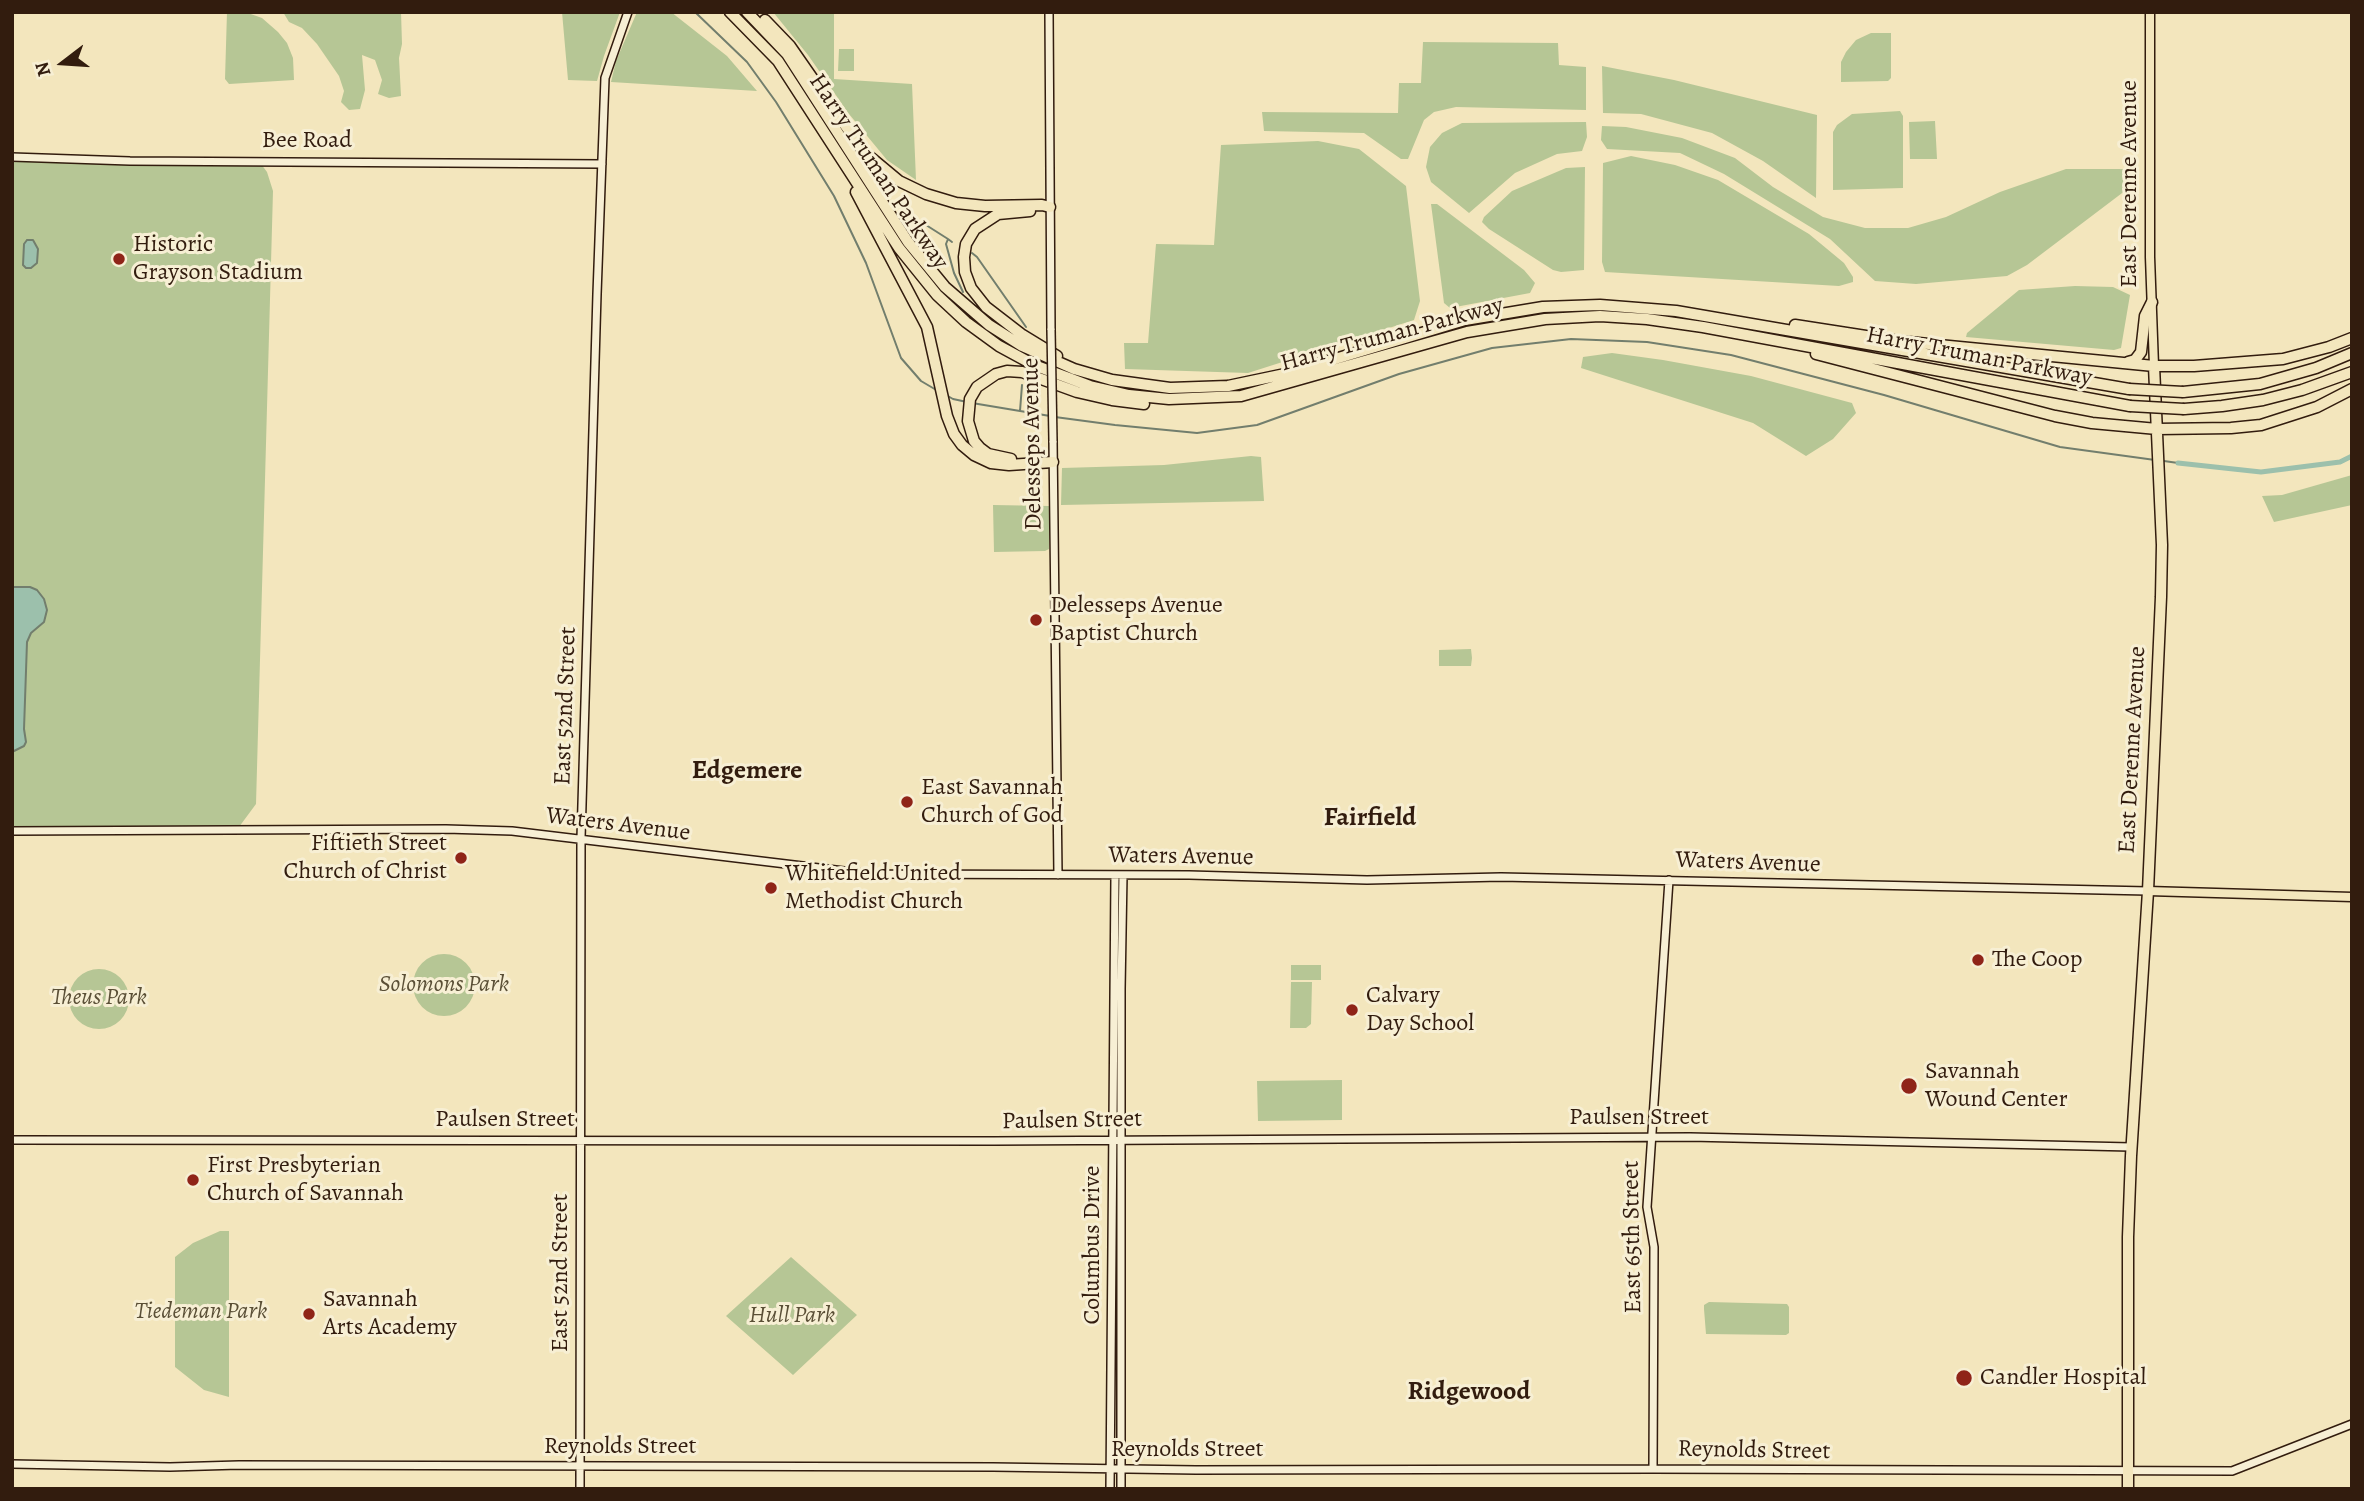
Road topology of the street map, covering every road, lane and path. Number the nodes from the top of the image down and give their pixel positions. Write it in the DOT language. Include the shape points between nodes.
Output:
graph roads {
  1 [pos="628,12"];
  2 [pos="730,12"];
  3 [pos="747,12"];
  4 [pos="755,12"];
  5 [pos="1049,12"];
  6 [pos="2150,12"];
  7 [pos="817,121"];
  8 [pos="12,157"];
  9 [pos="602,164"];
  10 [pos="1050,208"];
  11 [pos="2152,302"];
  12 [pos="1619,306"];
  13 [pos="1745,335"];
  14 [pos="2352,338"];
  15 [pos="2352,354"];
  16 [pos="2124,363"];
  17 [pos="2154,366"];
  18 [pos="2352,372"];
  19 [pos="1112,380"];
  20 [pos="2352,389"];
  21 [pos="1241,396"];
  22 [pos="2157,429"];
  23 [pos="1053,462"];
  24 [pos="12,831"];
  25 [pos="581,838"];
  26 [pos="1058,875"];
  27 [pos="1119,875"];
  28 [pos="1669,880"];
  29 [pos="2148,891"];
  30 [pos="2352,897"];
  31 [pos="1651,1137"];
  32 [pos="580,1139"];
  33 [pos="1117,1139"];
  34 [pos="12,1140"];
  35 [pos="2131,1147"];
  36 [pos="2352,1424"];
  37 [pos="12,1464"];
  38 [pos="580,1466"];
  39 [pos="1110,1468"];
  40 [pos="1121,1468"];
  41 [pos="1653,1469"];
  42 [pos="2128,1472"];
  43 [pos="580,1489"];
  44 [pos="1110,1489"];
  45 [pos="1121,1489"];
  46 [pos="2128,1489"];
  1 -- 9 [label="street, East 52nd Street" via="604,78"];
  2 -- 7 [label="highway, Harry Truman Parkway" via="778,61"];
  3 -- 19 [label="highway, Harry Truman Parkway" via="792,62 908,242 945,287 1022,346"];
  4 -- 10 [label="highway" via="790,46 863,151 899,181 956,203"];
  5 -- 10 [label="street, Delesseps Avenue"];
  6 -- 11 [label="main road, East Derenne Avenue"];
  7 -- 21 [label="highway, Harry Truman Parkway" via="911,264 951,309 999,346 1052,373 1110,391 1169,399"];
  7 -- 23 [label="highway" via="927,327 954,434 974,455 991,463"];
  8 -- 9 [label="street, Bee Road"];
  9 -- 25 [label="street, East 52nd Street"];
  10 -- 19 [label="highway" via="998,214 985,220 967,244 965,272 986,307 1021,334 1060,358"];
  10 -- 23 [label="street, Delesseps Avenue, bridge"];
  11 -- 16 [label="highway" via="2145,316 2141,352"];
  11 -- 17 [label="main road, East Derenne Avenue"];
  12 -- 15 [label="highway, Harry Truman Parkway, bridge" via="1705,316 2129,389 2183,392 2260,384"];
  12 -- 16 [label="highway" via="1689,309 1898,341"];
  12 -- 19 [label="highway, Harry Truman Parkway" via="1544,307 1475,318 1228,386 1170,388"];
  13 -- 18 [label="highway, Harry Truman Parkway, bridge" via="2130,406 2222,407 2302,390"];
  13 -- 21 [label="highway, Harry Truman Parkway" via="1647,319 1545,319 1467,331"];
  13 -- 22 [label="highway" via="2055,416"];
  14 -- 17 [label="highway" via="2283,359"];
  16 -- 17 [label="highway"];
  17 -- 22 [label="highway, East Derenne Avenue"];
  20 -- 22 [label="highway" via="2317,407 2261,425"];
  21 -- 23 [label="highway" via="1189,405 1112,400 1007,371 977,387 970,399 968,421 974,440 988,454"];
  22 -- 29 [label="highway, East Derenne Avenue" via="2162,545"];
  23 -- 26 [label="street, Delesseps Avenue"];
  24 -- 25 [label="street, Waters Avenue" via="446,829"];
  25 -- 26 [label="street, Waters Avenue" via="869,874"];
  25 -- 32 [label="street, East 52nd Street"];
  26 -- 27 [label="street, Waters Avenue"];
  27 -- 28 [label="street, Waters Avenue"];
  27 -- 33 [label="street, Columbus Drive"];
  28 -- 29 [label="street, Waters Avenue"];
  28 -- 31 [label="street, East 65th Street"];
  29 -- 30 [label="main road, Waters Avenue"];
  29 -- 35 [label="highway, East Derenne Avenue"];
  31 -- 33 [label="street, Paulsen Street"];
  31 -- 35 [label="street, Paulsen Street"];
  31 -- 41 [label="street, East 65th Street" via="1647,1208 1654,1247"];
  32 -- 33 [label="street, Paulsen Street"];
  32 -- 34 [label="street, Paulsen Street"];
  32 -- 38 [label="street, East 52nd Street"];
  33 -- 39 [label="street, Columbus Drive"];
  33 -- 40 [label="street, Columbus Drive"];
  35 -- 42 [label="highway, East Derenne Avenue"];
  36 -- 42 [label="street, Reynolds Street" via="2232,1471"];
  37 -- 38 [label="street, Reynolds Street"];
  38 -- 39 [label="street, Reynolds Street"];
  38 -- 43 [label="street, East 52nd Street"];
  39 -- 40 [label="street, Reynolds Street"];
  39 -- 44 [label="street, Columbus Drive"];
  40 -- 41 [label="street, Reynolds Street"];
  40 -- 45 [label="street, Columbus Drive"];
  41 -- 42 [label="street, Reynolds Street"];
  42 -- 46 [label="highway, East Derenne Avenue"];
}
